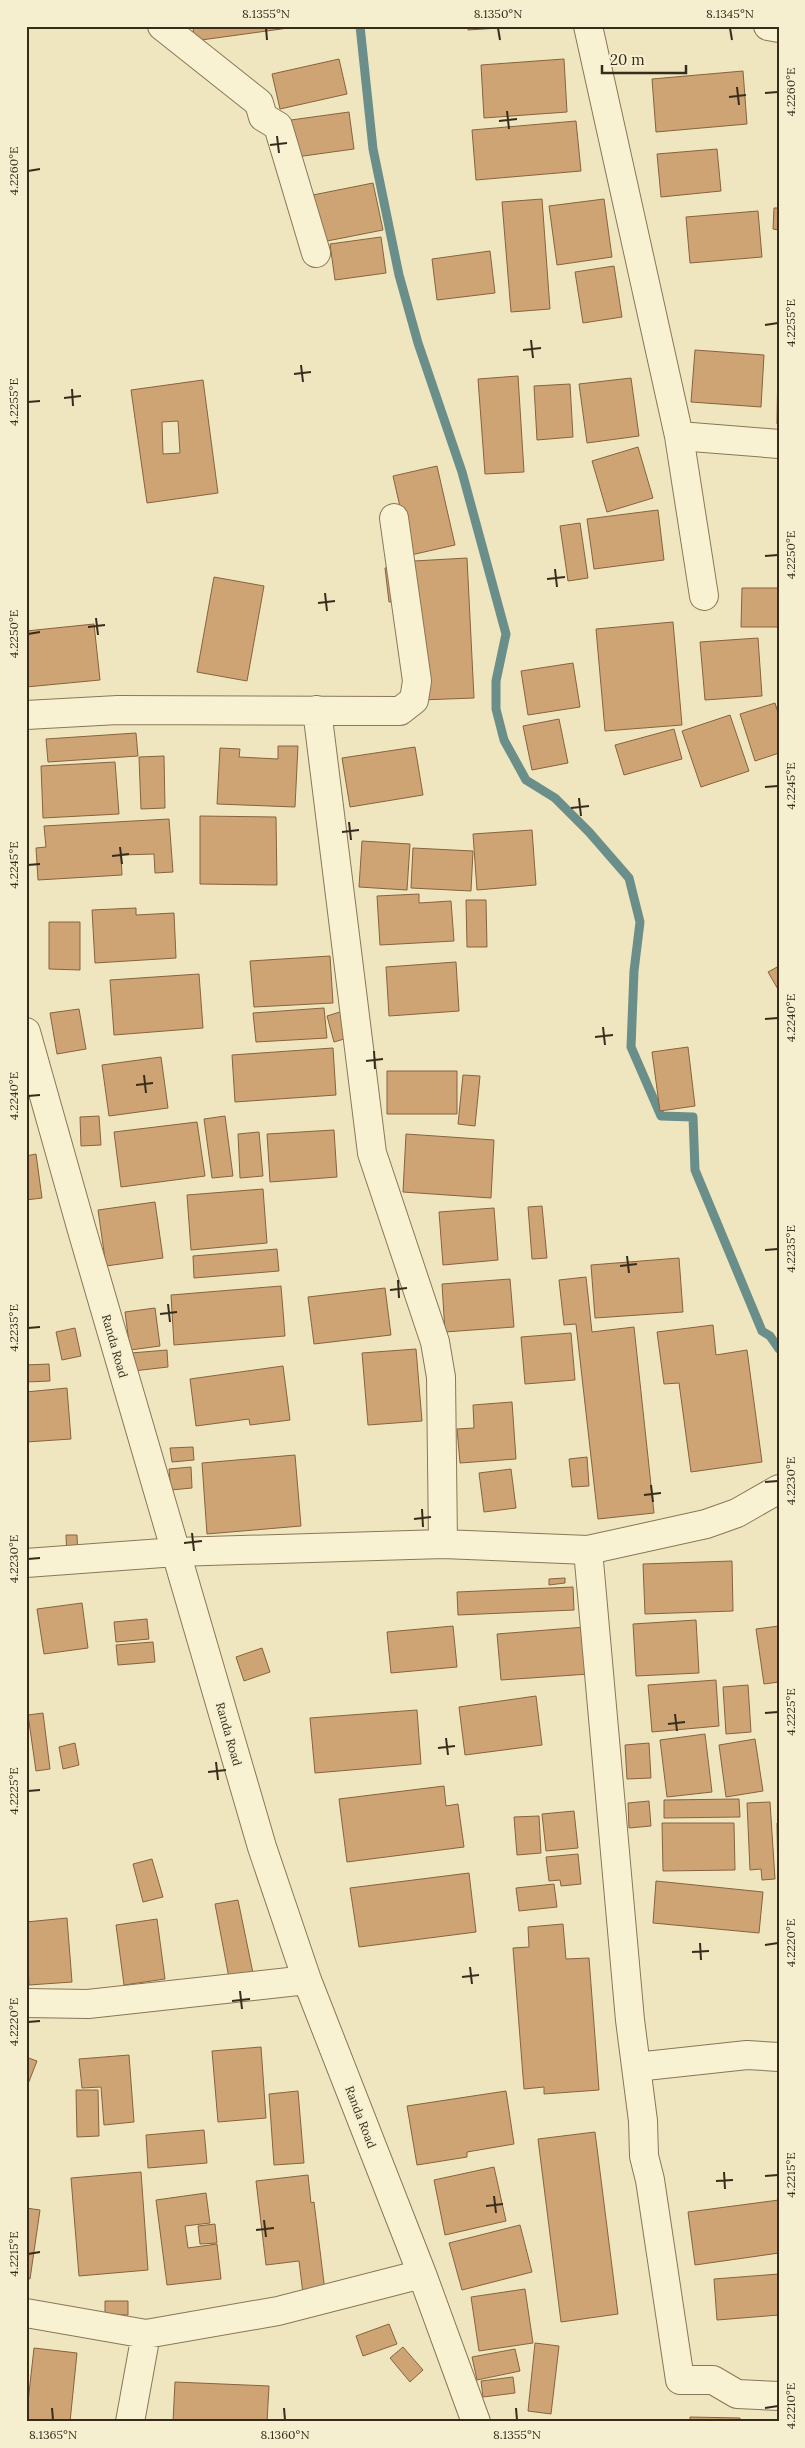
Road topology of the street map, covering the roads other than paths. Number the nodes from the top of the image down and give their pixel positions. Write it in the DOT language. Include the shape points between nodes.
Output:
graph roads {
  1 [pos="162,26"];
  2 [pos="588,26"];
  3 [pos="768,26"];
  4 [pos="779,28"];
  5 [pos="316,253"];
  6 [pos="679,436"];
  7 [pos="779,444"];
  8 [pos="394,518"];
  9 [pos="704,596"];
  10 [pos="317,710"];
  11 [pos="26,715"];
  12 [pos="26,1032"];
  13 [pos="779,1489"];
  14 [pos="442,1544"];
  15 [pos="588,1550"];
  16 [pos="176,1552"];
  17 [pos="26,1562"];
  18 [pos="307,1980"];
  19 [pos="26,2002"];
  20 [pos="779,2057"];
  21 [pos="636,2067"];
  22 [pos="422,2274"];
  23 [pos="26,2313"];
  24 [pos="146,2334"];
  25 [pos="779,2396"];
  26 [pos="130,2422"];
  27 [pos="476,2422"];
  1 -- 5 [label="street" via="259,103 263,117 278,126"];
  2 -- 6 [label="street"];
  3 -- 4 [label="street"];
  6 -- 7 [label="street"];
  6 -- 9 [label="street"];
  8 -- 10 [label="street" via="417,681 414,700 400,710"];
  10 -- 11 [label="street" via="118,710"];
  10 -- 14 [label="street" via="372,1153 435,1342 441,1378"];
  12 -- 16 [label="street, Randa Road"];
  13 -- 15 [label="street" via="737,1514 706,1524"];
  14 -- 15 [label="street"];
  14 -- 16 [label="street"];
  15 -- 21 [label="street"];
  16 -- 17 [label="street"];
  16 -- 18 [label="street, Randa Road" via="262,1847"];
  18 -- 19 [label="street" via="88,2004"];
  18 -- 22 [label="street, Randa Road"];
  20 -- 21 [label="street" via="747,2055"];
  21 -- 25 [label="street" via="644,2156 680,2380 712,2380 737,2394"];
  22 -- 24 [label="street" via="278,2311"];
  22 -- 27 [label="street, Randa Road"];
  23 -- 24 [label="street"];
  24 -- 26 [label="street"];
}
